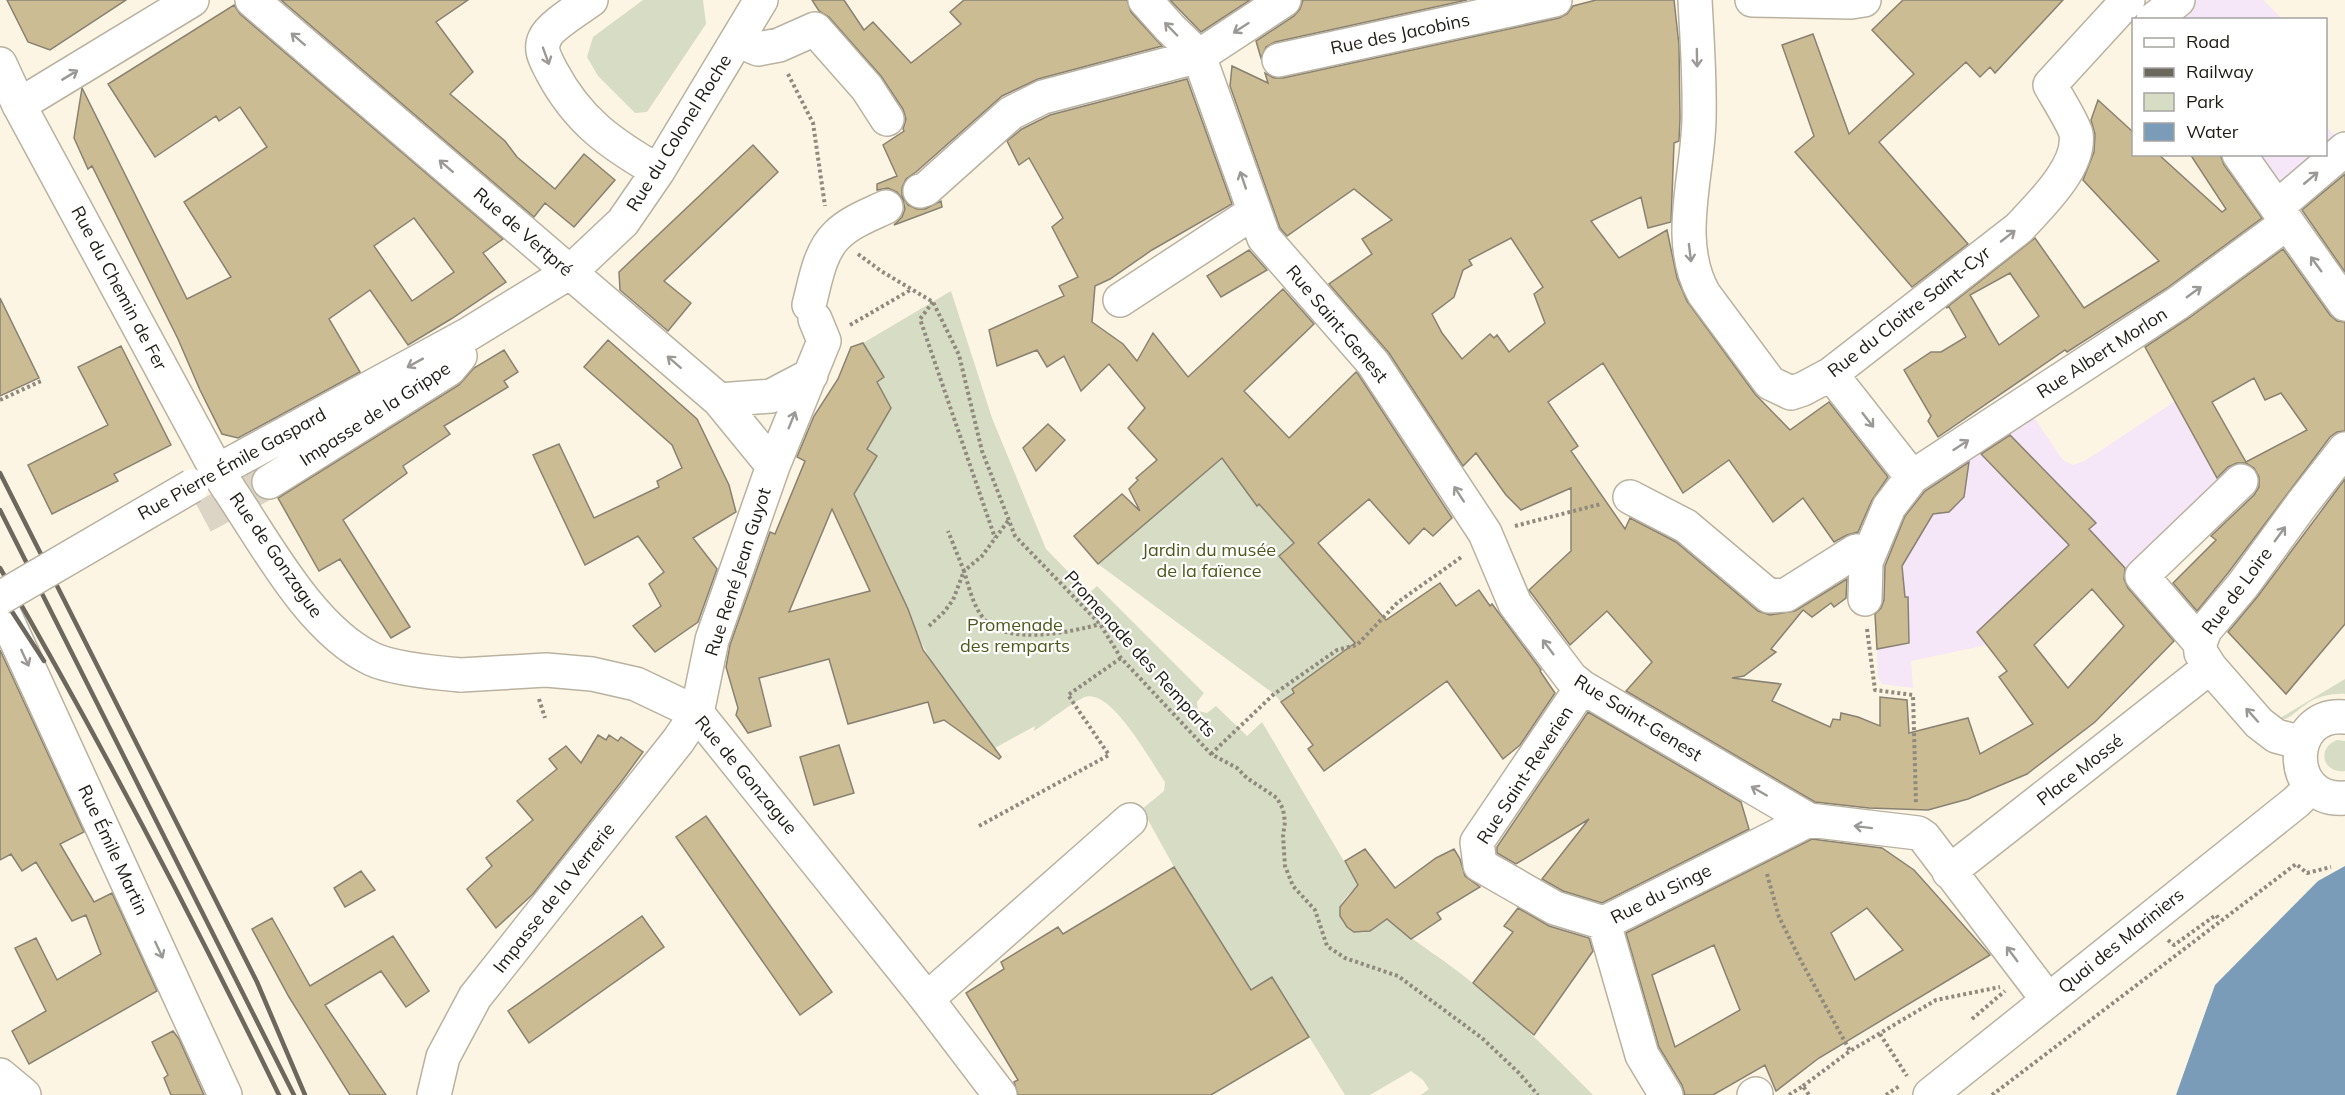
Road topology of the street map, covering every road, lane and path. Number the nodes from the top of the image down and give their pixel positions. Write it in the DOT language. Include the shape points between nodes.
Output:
graph roads {
  1 [pos="192,0"];
  2 [pos="252,0"];
  3 [pos="591,0"];
  4 [pos="761,0"];
  5 [pos="1145,0"];
  6 [pos="1284,0"];
  7 [pos="1555,0"];
  8 [pos="1695,0"];
  9 [pos="1752,0"];
  10 [pos="1864,0"];
  11 [pos="2129,0"];
  12 [pos="2178,0"];
  13 [pos="2142,18"];
  14 [pos="2156,18"];
  15 [pos="737,40"];
  16 [pos="779,45"];
  17 [pos="1199,56"];
  18 [pos="1279,60"];
  19 [pos="0,63"];
  20 [pos="19,105"];
  21 [pos="887,119"];
  22 [pos="2345,149"];
  23 [pos="2241,156"];
  24 [pos="658,171"];
  25 [pos="920,191"];
  26 [pos="886,207"];
  27 [pos="1254,212"];
  28 [pos="2282,215"];
  29 [pos="835,237"];
  30 [pos="570,272"];
  31 [pos="912,289"];
  32 [pos="1120,300"];
  33 [pos="933,302"];
  34 [pos="2345,304"];
  35 [pos="816,322"];
  36 [pos="467,335"];
  37 [pos="1832,374"];
  38 [pos="811,375"];
  39 [pos="41,381"];
  40 [pos="0,400"];
  41 [pos="719,400"];
  42 [pos="2345,449"];
  43 [pos="773,466"];
  44 [pos="1912,477"];
  45 [pos="2241,481"];
  46 [pos="213,482"];
  47 [pos="269,482"];
  48 [pos="1630,497"];
  49 [pos="1008,520"];
  50 [pos="948,531"];
  51 [pos="995,538"];
  52 [pos="1487,538"];
  53 [pos="1870,551"];
  54 [pos="964,571"];
  55 [pos="0,598"];
  56 [pos="1865,599"];
  57 [pos="0,605"];
  58 [pos="1100,624"];
  59 [pos="929,626"];
  60 [pos="2205,655"];
  61 [pos="1121,658"];
  62 [pos="1582,687"];
  63 [pos="697,714"];
  64 [pos="2344,716"];
  65 [pos="2302,743"];
  66 [pos="1211,754"];
  67 [pos="2311,787"];
  68 [pos="2345,798"];
  69 [pos="1130,820"];
  70 [pos="1809,820"];
  71 [pos="979,826"];
  72 [pos="1917,833"];
  73 [pos="1758,845"];
  74 [pos="1480,865"];
  75 [pos="2331,867"];
  76 [pos="1949,872"];
  77 [pos="2220,920"];
  78 [pos="1604,923"];
  79 [pos="2168,939"];
  80 [pos="2012,984"];
  81 [pos="927,999"];
  82 [pos="2048,1000"];
  83 [pos="1880,1034"];
  84 [pos="1850,1051"];
  85 [pos="0,1075"];
  86 [pos="1803,1086"];
  87 [pos="1920,1087"];
  88 [pos="24,1095"];
  89 [pos="225,1095"];
  90 [pos="434,1095"];
  91 [pos="1000,1095"];
  92 [pos="1538,1095"];
  93 [pos="1666,1095"];
  94 [pos="1789,1095"];
  95 [pos="1809,1095"];
  96 [pos="1992,1095"];
  20 -- 1 [label="street, one-way"];
  30 -- 2 [label="street, Rue de Vertpré, one-way"];
  3 -- 24 [label="street, one-way" via="546,34 542,52 560,86 586,121 618,147"];
  4 -- 15 [label="street, Rue du Colonel Roche"];
  17 -- 5 [label="street, one-way"];
  6 -- 17 [label="street, one-way"];
  7 -- 18 [label="street, Rue des Jacobins"];
  8 -- 37 [label="street, Rue du Cloitre Saint-Cyr, one-way" via="1699,119 1688,236 1697,282 1770,383 1791,393"];
  9 -- 10 [label="street"];
  11 -- 13 [label="street"];
  37 -- 11 [label="street, Rue du Cloitre Saint-Cyr, one-way" via="2019,228 2056,186 2075,146 2076,133 2050,85"];
  12 -- 14 [label="street"];
  15 -- 16 [label="street" via="758,49"];
  15 -- 24 [label="street, Rue du Colonel Roche"];
  16 -- 21 [label="street" via="815,29 867,88"];
  16 -- 29 [label="path" via="786,71 813,123 828,220"];
  17 -- 25 [label="street" via="1043,97 1011,113"];
  27 -- 17 [label="street, Rue Saint-Genest, one-way"];
  19 -- 20 [label="street, Rue du Chemin de Fer"];
  20 -- 46 [label="street, Rue du Chemin de Fer"];
  28 -- 22 [label="street, Rue Albert Morlon, one-way"];
  23 -- 28 [label="street"];
  24 -- 30 [label="street, Rue du Colonel Roche" via="623,222"];
  26 -- 29 [label="street"];
  27 -- 32 [label="street"];
  52 -- 27 [label="street, Rue Saint-Genest, one-way" via="1373,363 1264,238"];
  34 -- 28 [label="street, one-way"];
  44 -- 28 [label="street, Rue Albert Morlon, one-way" via="2178,303"];
  29 -- 31 [label="path"];
  29 -- 35 [label="street, Rue René Jean Guyot" via="820,264"];
  30 -- 36 [label="street, Rue du Colonel Roche"];
  41 -- 30 [label="street, Rue de Vertpré, one-way"];
  31 -- 33 [label="path"];
  31 -- 35 [label="path"];
  33 -- 49 [label="path, Promenade des Remparts" via="959,355 982,451"];
  33 -- 51 [label="path" via="920,319"];
  35 -- 38 [label="street, Rue René Jean Guyot"];
  36 -- 46 [label="street, Rue Pierre Émile Gaspard, one-way"];
  36 -- 47 [label="street, Impasse de la Grippe" via="464,350 449,369"];
  37 -- 44 [label="street, one-way"];
  38 -- 41 [label="street" via="771,396"];
  43 -- 38 [label="street, Rue René Jean Guyot, one-way"];
  39 -- 40 [label="path"];
  41 -- 43 [label="street, Rue René Jean Guyot"];
  60 -- 42 [label="street, Rue de Loire, one-way" via="2205,630"];
  43 -- 63 [label="street, Rue René Jean Guyot" via="712,640"];
  44 -- 53 [label="street, Rue Albert Morlon" via="1889,507"];
  45 -- 60 [label="street" via="2142,576"];
  46 -- 55 [label="street, Rue Pierre Émile Gaspard, bridge"];
  46 -- 63 [label="street, Rue de Gonzague, bridge" via="336,636 372,659 428,673 546,670 592,674 636,684"];
  48 -- 52 [label="path"];
  48 -- 53 [label="street" via="1686,526 1769,596 1786,595 1856,551"];
  49 -- 51 [label="path"];
  49 -- 58 [label="path, Promenade des Remparts" via="1022,544"];
  50 -- 54 [label="path"];
  51 -- 54 [label="path"];
  62 -- 52 [label="street, Rue Saint-Genest, one-way" via="1570,678 1515,604"];
  52 -- 66 [label="path" via="1398,602 1357,645 1337,650 1274,694"];
  53 -- 56 [label="street, Rue Albert Morlon"];
  54 -- 58 [label="path" via="984,620 998,630 1044,634"];
  54 -- 59 [label="path" via="953,600"];
  56 -- 72 [label="path" via="1875,690 1913,695"];
  57 -- 89 [label="street, Rue Émile Martin, one-way"];
  58 -- 61 [label="path, Promenade des Remparts"];
  65 -- 60 [label="street, one-way" via="2276,736 2259,723"];
  60 -- 76 [label="street, Place Mossé"];
  61 -- 66 [label="path, Promenade des Remparts"];
  61 -- 71 [label="path" via="1068,695 1109,755"];
  70 -- 62 [label="street, Rue Saint-Genest, one-way"];
  62 -- 74 [label="street, Rue Saint-Reverien" via="1477,843"];
  63 -- 81 [label="street, Rue de Gonzague"];
  63 -- 90 [label="street, Impasse de la Verrerie" via="475,997 443,1057"];
  64 -- 65 [label="street" via="2317,724"];
  65 -- 67 [label="street" via="2300,766"];
  66 -- 92 [label="path, Promenade des Remparts" via="1277,798 1285,822 1285,866 1293,886 1315,910 1327,945 1345,958 1398,976 1482,1038"];
  67 -- 68 [label="street" via="2331,798"];
  67 -- 82 [label="street, Quai des Mariniers"];
  69 -- 81 [label="street"];
  72 -- 70 [label="street, Rue Saint-Genest, one-way"];
  70 -- 73 [label="street, Rue du Singe"];
  72 -- 76 [label="street"];
  73 -- 78 [label="street, Rue du Singe"];
  73 -- 84 [label="path" via="1779,917"];
  74 -- 78 [label="street, Rue du Singe" via="1555,908"];
  75 -- 77 [label="path" via="2307,873 2296,864"];
  82 -- 76 [label="street, one-way"];
  77 -- 79 [label="path" via="2216,915 2174,945"];
  77 -- 96 [label="path"];
  78 -- 93 [label="street" via="1642,1055"];
  80 -- 83 [label="path" via="1936,1000"];
  81 -- 91 [label="street, Rue de Gonzague"];
  82 -- 87 [label="street, Quai des Mariniers"];
  83 -- 84 [label="path"];
  83 -- 87 [label="path"];
  84 -- 86 [label="path"];
  85 -- 88 [label="street"];
  86 -- 94 [label="path"];
  86 -- 95 [label="path"];
}
